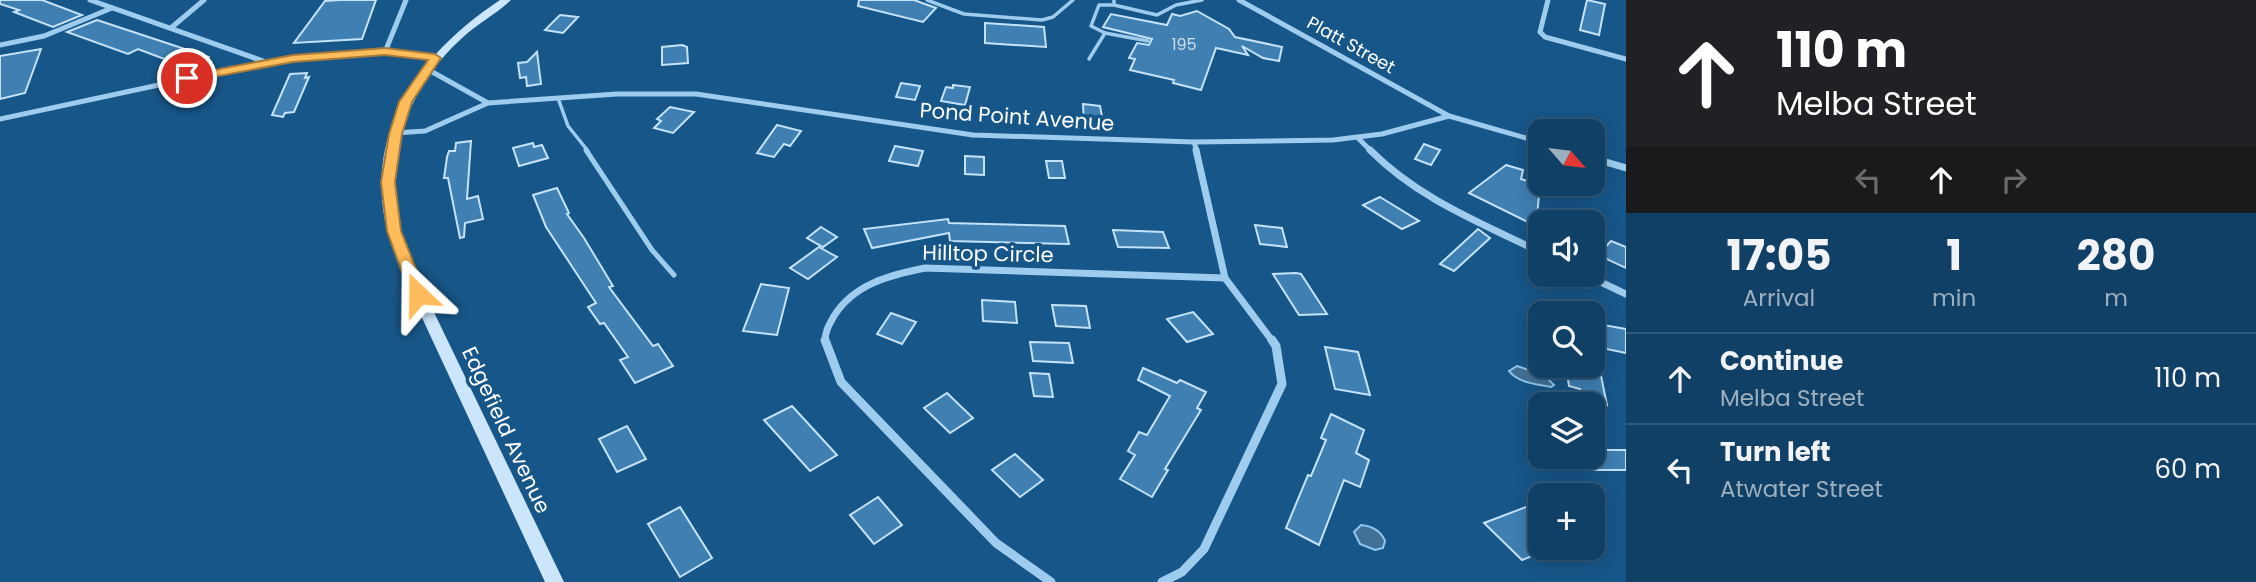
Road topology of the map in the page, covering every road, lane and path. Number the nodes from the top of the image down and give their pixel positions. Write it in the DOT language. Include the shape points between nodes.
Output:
graph roads {
  1 [pos="90,0"];
  2 [pos="204,0"];
  3 [pos="406,0"];
  4 [pos="506,0"];
  5 [pos="927,0"];
  6 [pos="1073,0"];
  7 [pos="1239,0"];
  8 [pos="1548,0"];
  9 [pos="1202,1"];
  10 [pos="1114,2"];
  11 [pos="113,8"];
  12 [pos="172,27"];
  13 [pos="1105,33"];
  14 [pos="1148,41"];
  15 [pos="0,45"];
  16 [pos="385,52"];
  17 [pos="435,58"];
  18 [pos="1089,59"];
  19 [pos="1626,59"];
  20 [pos="266,62"];
  21 [pos="427,69"];
  22 [pos="558,98"];
  23 [pos="488,103"];
  24 [pos="1449,116"];
  25 [pos="0,118"];
  26 [pos="395,134"];
  27 [pos="1358,138"];
  28 [pos="1528,139"];
  29 [pos="1194,142"];
  30 [pos="1605,162"];
  31 [pos="1626,168"];
  32 [pos="1528,246"];
  33 [pos="674,275"];
  34 [pos="1225,278"];
  35 [pos="1605,284"];
  36 [pos="1626,294"];
  37 [pos="555,582"];
  38 [pos="1051,582"];
  39 [pos="1162,582"];
  1 -- 11 [label="street"];
  2 -- 12 [label="street"];
  3 -- 16 [label="street"];
  4 -- 17 [label="main road, Edgefield Avenue"];
  5 -- 6 [label="lane" via="964,14 1041,20 1053,17"];
  7 -- 24 [label="street, Platt Street"];
  8 -- 19 [label="street" via="1540,32 1550,40"];
  9 -- 10 [label="lane" via="1177,5 1157,15"];
  10 -- 13 [label="lane" via="1099,5 1091,26"];
  11 -- 12 [label="street"];
  11 -- 15 [label="street" via="44,36"];
  12 -- 20 [label="street"];
  13 -- 14 [label="lane"];
  13 -- 18 [label="lane"];
  16 -- 17 [label="street"];
  16 -- 20 [label="street"];
  17 -- 21 [label="main road, Edgefield Avenue"];
  20 -- 25 [label="street"];
  21 -- 23 [label="street"];
  21 -- 26 [label="main road, Edgefield Avenue" via="405,102"];
  22 -- 23 [label="street, Pond Point Avenue"];
  22 -- 29 [label="street, Pond Point Avenue" via="696,94 945,133"];
  22 -- 33 [label="lane" via="568,126"];
  23 -- 26 [label="street, Pond Point Avenue" via="425,131"];
  24 -- 27 [label="street, Pond Point Avenue"];
  24 -- 28 [label="street, Pond Point Avenue"];
  26 -- 37 [label="main road, Edgefield Avenue" via="388,182 400,251"];
  27 -- 29 [label="street, Pond Point Avenue"];
  27 -- 32 [label="street" via="1427,197"];
  29 -- 34 [label="street"];
  30 -- 31 [label="street"];
  34 -- 38 [label="street, Hilltop Circle" via="925,268 871,284 851,296 834,316 825,334 841,383 996,543"];
  34 -- 39 [label="street" via="1276,346 1282,384 1203,549 1182,572"];
  35 -- 36 [label="street"];
}
